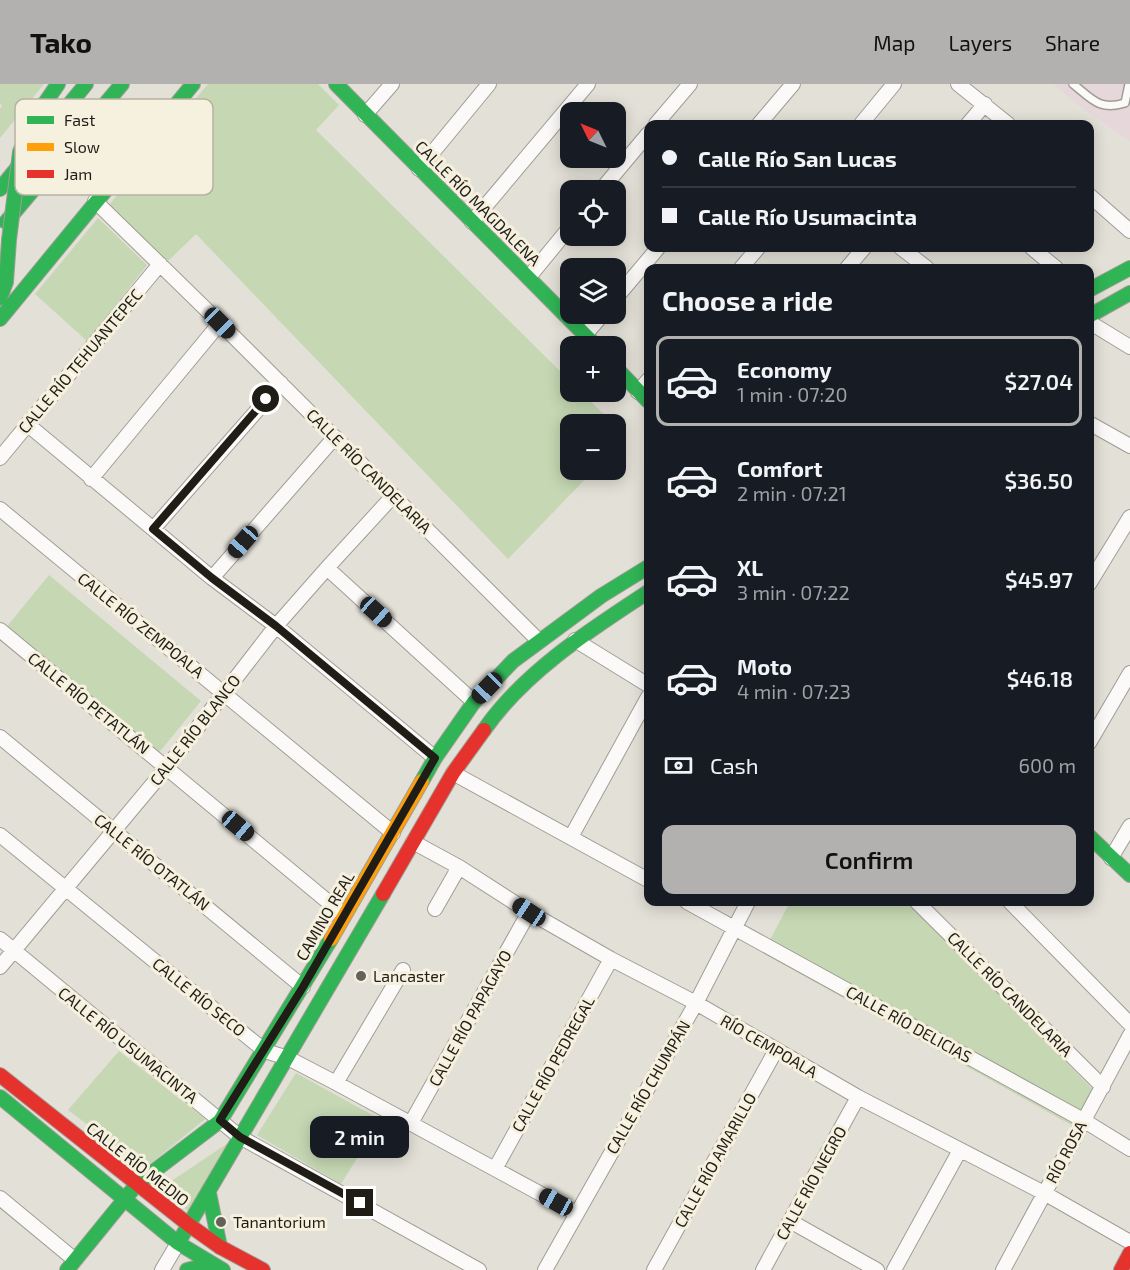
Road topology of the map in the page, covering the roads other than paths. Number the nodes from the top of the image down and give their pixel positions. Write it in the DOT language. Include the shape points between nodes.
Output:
graph roads {
  1 [pos="58,84"];
  2 [pos="86,84"];
  3 [pos="122,84"];
  4 [pos="193,84"];
  5 [pos="336,84"];
  6 [pos="392,84"];
  7 [pos="489,84"];
  8 [pos="588,84"];
  9 [pos="690,84"];
  10 [pos="793,84"];
  11 [pos="894,84"];
  12 [pos="958,84"];
  13 [pos="1073,84"];
  14 [pos="1128,85"];
  15 [pos="48,99"];
  16 [pos="74,99"];
  17 [pos="110,99"];
  18 [pos="180,99"];
  19 [pos="985,104"];
  20 [pos="366,115"];
  21 [pos="659,120"];
  22 [pos="762,120"];
  23 [pos="864,120"];
  24 [pos="971,120"];
  25 [pos="1003,120"];
  26 [pos="644,139"];
  27 [pos="419,168"];
  28 [pos="15,171"];
  29 [pos="15,178"];
  30 [pos="609,180"];
  31 [pos="0,189"];
  32 [pos="35,195"];
  33 [pos="100,195"];
  34 [pos="1094,199"];
  35 [pos="95,201"];
  36 [pos="472,222"];
  37 [pos="1130,231"];
  38 [pos="4,234"];
  39 [pos="560,239"];
  40 [pos="655,252"];
  41 [pos="755,252"];
  42 [pos="861,252"];
  43 [pos="907,252"];
  44 [pos="1037,252"];
  45 [pos="160,264"];
  46 [pos="645,264"];
  47 [pos="744,264"];
  48 [pos="850,264"];
  49 [pos="922,264"];
  50 [pos="1051,264"];
  51 [pos="644,265"];
  52 [pos="1130,268"];
  53 [pos="528,277"];
  54 [pos="626,286"];
  55 [pos="1094,287"];
  56 [pos="1130,293"];
  57 [pos="0,298"];
  58 [pos="1094,313"];
  59 [pos="0,319"];
  60 [pos="220,323"];
  61 [pos="594,324"];
  62 [pos="1094,325"];
  63 [pos="585,335"];
  64 [pos="1130,347"];
  65 [pos="626,378"];
  66 [pos="281,383"];
  67 [pos="643,396"];
  68 [pos="27,424"];
  69 [pos="1094,429"];
  70 [pos="335,437"];
  71 [pos="1130,446"];
  72 [pos="0,458"];
  73 [pos="91,479"];
  74 [pos="393,496"];
  75 [pos="0,509"];
  76 [pos="1130,517"];
  77 [pos="153,529"];
  78 [pos="327,568"];
  79 [pos="644,569"];
  80 [pos="1094,576"];
  81 [pos="212,578"];
  82 [pos="644,595"];
  83 [pos="601,596"];
  84 [pos="613,615"];
  85 [pos="276,626"];
  86 [pos="0,630"];
  87 [pos="575,640"];
  88 [pos="539,641"];
  89 [pos="1130,673"];
  90 [pos="644,683"];
  91 [pos="225,693"];
  92 [pos="474,702"];
  93 [pos="644,704"];
  94 [pos="1094,734"];
  95 [pos="0,737"];
  96 [pos="435,758"];
  97 [pos="167,767"];
  98 [pos="453,773"];
  99 [pos="1130,826"];
  100 [pos="114,830"];
  101 [pos="393,833"];
  102 [pos="0,835"];
  103 [pos="571,837"];
  104 [pos="1094,841"];
  105 [pos="413,842"];
  106 [pos="1111,858"];
  107 [pos="459,867"];
  108 [pos="1130,875"];
  109 [pos="365,878"];
  110 [pos="644,878"];
  111 [pos="66,888"];
  112 [pos="385,891"];
  113 [pos="695,906"];
  114 [pos="746,906"];
  115 [pos="921,906"];
  116 [pos="1014,906"];
  117 [pos="435,909"];
  118 [pos="529,912"];
  119 [pos="344,915"];
  120 [pos="735,927"];
  121 [pos="335,932"];
  122 [pos="0,939"];
  123 [pos="356,943"];
  124 [pos="14,950"];
  125 [pos="611,959"];
  126 [pos="0,967"];
  127 [pos="403,970"];
  128 [pos="303,987"];
  129 [pos="696,1003"];
  130 [pos="1130,1024"];
  131 [pos="1130,1035"];
  132 [pos="776,1050"];
  133 [pos="265,1051"];
  134 [pos="288,1058"];
  135 [pos="0,1075"];
  136 [pos="336,1083"];
  137 [pos="1103,1087"];
  138 [pos="0,1097"];
  139 [pos="858,1097"];
  140 [pos="220,1120"];
  141 [pos="1083,1120"];
  142 [pos="411,1124"];
  143 [pos="240,1137"];
  144 [pos="1130,1149"];
  145 [pos="960,1150"];
  146 [pos="495,1169"];
  147 [pos="136,1184"];
  148 [pos="209,1193"];
  149 [pos="1044,1193"];
  150 [pos="0,1198"];
  151 [pos="125,1198"];
  152 [pos="576,1213"];
  153 [pos="790,1221"];
  154 [pos="189,1225"];
  155 [pos="1130,1242"];
  156 [pos="178,1243"];
  157 [pos="220,1247"];
  158 [pos="1130,1253"];
  159 [pos="71,1265"];
  160 [pos="217,1267"];
  161 [pos="162,1270"];
  162 [pos="187,1270"];
  163 [pos="262,1270"];
  164 [pos="479,1270"];
  165 [pos="545,1270"];
  166 [pos="654,1270"];
  167 [pos="764,1270"];
  168 [pos="878,1270"];
  169 [pos="894,1270"];
  170 [pos="1002,1270"];
  171 [pos="1121,1270"];
  1 -- 15 [label="main road, bridge"];
  2 -- 16 [label="main road"];
  3 -- 17 [label="main road"];
  4 -- 18 [label="main road"];
  5 -- 20 [label="main road, CALLE RÍO MAGDALENA"];
  6 -- 20 [label="street"];
  7 -- 27 [label="street"];
  8 -- 36 [label="street"];
  9 -- 21 [label="street"];
  10 -- 22 [label="street"];
  11 -- 23 [label="street"];
  12 -- 19 [label="street"];
  13 -- 14 [label="lane" via="1098,104 1113,107 1125,103"];
  19 -- 24 [label="street"];
  19 -- 25 [label="street"];
  20 -- 27 [label="main road, CALLE RÍO MAGDALENA"];
  26 -- 30 [label="street"];
  27 -- 36 [label="main road, CALLE RÍO MAGDALENA"];
  28 -- 31 [label="main road"];
  29 -- 38 [label="main road, bridge"];
  32 -- 38 [label="main road"];
  33 -- 35 [label="main road"];
  34 -- 37 [label="street"];
  35 -- 45 [label="street, CALLE RÍO CANDELARIA"];
  35 -- 59 [label="main road"];
  36 -- 53 [label="main road, CALLE RÍO MAGDALENA"];
  38 -- 57 [label="main road" via="6,282"];
  39 -- 53 [label="street"];
  40 -- 46 [label="street"];
  41 -- 47 [label="street"];
  42 -- 48 [label="street"];
  43 -- 49 [label="street"];
  44 -- 50 [label="street"];
  45 -- 60 [label="street, CALLE RÍO CANDELARIA"];
  45 -- 68 [label="street, CALLE RÍO TEHUANTEPEC"];
  51 -- 54 [label="street"];
  52 -- 55 [label="main road"];
  53 -- 63 [label="main road, CALLE RÍO MAGDALENA"];
  56 -- 58 [label="main road"];
  60 -- 66 [label="street, CALLE RÍO CANDELARIA"];
  60 -- 73 [label="street"];
  61 -- 63 [label="street"];
  62 -- 64 [label="street"];
  65 -- 67 [label="main road"];
  66 -- 70 [label="street, CALLE RÍO CANDELARIA"];
  66 -- 77 [label="street"];
  68 -- 72 [label="street, CALLE RÍO TEHUANTEPEC"];
  68 -- 73 [label="street"];
  69 -- 71 [label="street"];
  70 -- 74 [label="street, CALLE RÍO CANDELARIA"];
  70 -- 81 [label="street"];
  73 -- 77 [label="street"];
  74 -- 78 [label="street, CALLE RÍO BLANCO"];
  74 -- 88 [label="street, CALLE RÍO CANDELARIA"];
  75 -- 91 [label="street, CALLE RÍO ZEMPOALA"];
  76 -- 80 [label="street"];
  77 -- 81 [label="street"];
  78 -- 85 [label="street, CALLE RÍO BLANCO"];
  78 -- 92 [label="street"];
  79 -- 83 [label="main road, CAMINO REAL"];
  81 -- 85 [label="street"];
  82 -- 84 [label="main road"];
  83 -- 84 [label="main road"];
  83 -- 88 [label="main road, CAMINO REAL"];
  84 -- 87 [label="main road"];
  85 -- 91 [label="street, CALLE RÍO BLANCO"];
  85 -- 96 [label="street"];
  86 -- 97 [label="street, CALLE RÍO PETATLÁN"];
  87 -- 90 [label="street"];
  87 -- 98 [label="main road" via="494,716"];
  88 -- 92 [label="main road, CAMINO REAL" via="513,661"];
  89 -- 94 [label="street"];
  91 -- 97 [label="street, CALLE RÍO BLANCO"];
  91 -- 101 [label="street, CALLE RÍO ZEMPOALA"];
  92 -- 96 [label="main road, CAMINO REAL"];
  93 -- 103 [label="street"];
  95 -- 100 [label="street, CALLE RÍO OTATLÁN"];
  96 -- 101 [label="main road, CAMINO REAL"];
  97 -- 100 [label="street, CALLE RÍO BLANCO"];
  97 -- 119 [label="street, CALLE RÍO PETATLÁN"];
  98 -- 103 [label="street"];
  98 -- 105 [label="main road"];
  99 -- 106 [label="street"];
  100 -- 111 [label="street, CALLE RÍO BLANCO"];
  100 -- 128 [label="street, CALLE RÍO OTATLÁN"];
  101 -- 109 [label="main road, CAMINO REAL"];
  102 -- 111 [label="street, CALLE RÍO SECO"];
  103 -- 110 [label="street"];
  104 -- 106 [label="main road"];
  105 -- 107 [label="street, RÍO CEMPOALA"];
  105 -- 112 [label="main road"];
  106 -- 108 [label="main road"];
  107 -- 117 [label="street"];
  107 -- 118 [label="street, RÍO CEMPOALA"];
  109 -- 112 [label="main road"];
  109 -- 119 [label="main road, CAMINO REAL"];
  111 -- 124 [label="street, CALLE RÍO BLANCO"];
  111 -- 133 [label="street, CALLE RÍO SECO"];
  112 -- 123 [label="main road"];
  113 -- 120 [label="street, CALLE RÍO DELICIAS"];
  114 -- 120 [label="street, CALLE RÍO CHUMPÁN"];
  115 -- 137 [label="street, CALLE RÍO CANDELARIA"];
  116 -- 130 [label="street"];
  118 -- 125 [label="street, RÍO CEMPOALA"];
  118 -- 142 [label="street, CALLE RÍO PAPAGAYO"];
  119 -- 121 [label="main road, CAMINO REAL"];
  120 -- 129 [label="street, CALLE RÍO CHUMPÁN"];
  120 -- 141 [label="street, CALLE RÍO DELICIAS"];
  121 -- 123 [label="main road"];
  121 -- 128 [label="main road, CAMINO REAL"];
  122 -- 124 [label="street, CALLE RÍO USUMACINTA"];
  123 -- 134 [label="main road"];
  124 -- 126 [label="street, CALLE RÍO BLANCO"];
  124 -- 140 [label="street, CALLE RÍO USUMACINTA"];
  125 -- 129 [label="street, RÍO CEMPOALA"];
  125 -- 146 [label="street, CALLE RÍO PEDREGAL"];
  127 -- 136 [label="street"];
  128 -- 133 [label="main road, CAMINO REAL"];
  129 -- 132 [label="street, RÍO CEMPOALA"];
  129 -- 152 [label="street, CALLE RÍO CHUMPÁN"];
  131 -- 137 [label="street, RÍO ROSA"];
  132 -- 139 [label="street, RÍO CEMPOALA"];
  132 -- 166 [label="street, CALLE RÍO AMARILLO"];
  133 -- 134 [label="street, CALLE RÍO SECO"];
  133 -- 140 [label="main road, CAMINO REAL"];
  134 -- 136 [label="street, CALLE RÍO SECO"];
  134 -- 143 [label="main road"];
  135 -- 147 [label="main road, CALLE RÍO MEDIO"];
  136 -- 142 [label="street, CALLE RÍO SECO"];
  137 -- 141 [label="street, RÍO ROSA"];
  138 -- 151 [label="main road, CALLE RÍO MEDIO"];
  139 -- 145 [label="street, RÍO CEMPOALA"];
  139 -- 153 [label="street, CALLE RÍO NEGRO"];
  140 -- 143 [label="street, CALLE RÍO USUMACINTA"];
  140 -- 147 [label="main road, CAMINO REAL"];
  141 -- 144 [label="street, CALLE RÍO DELICIAS"];
  141 -- 149 [label="street, RÍO ROSA"];
  142 -- 146 [label="street, CALLE RÍO SECO"];
  143 -- 148 [label="main road"];
  143 -- 164 [label="street, CALLE RÍO USUMACINTA"];
  145 -- 149 [label="street, RÍO CEMPOALA"];
  145 -- 169 [label="street"];
  146 -- 152 [label="street, CALLE RÍO SECO"];
  147 -- 151 [label="main road, CAMINO REAL"];
  147 -- 154 [label="main road, CALLE RÍO MEDIO"];
  148 -- 154 [label="main road"];
  148 -- 157 [label="main road"];
  149 -- 155 [label="street, RÍO CEMPOALA"];
  149 -- 170 [label="street, RÍO ROSA"];
  150 -- 159 [label="street"];
  151 -- 156 [label="main road, CALLE RÍO MEDIO"];
  151 -- 159 [label="main road, CAMINO REAL"];
  152 -- 165 [label="street, CALLE RÍO CHUMPÁN"];
  153 -- 167 [label="street, CALLE RÍO NEGRO"];
  153 -- 168 [label="street"];
  154 -- 156 [label="main road"];
  154 -- 157 [label="main road, CALLE RÍO MEDIO"];
  156 -- 160 [label="main road, CALLE RÍO MEDIO"];
  156 -- 161 [label="street"];
  157 -- 163 [label="main road, CALLE RÍO MEDIO"];
  158 -- 171 [label="main road"];
  160 -- 162 [label="main road"];
}
